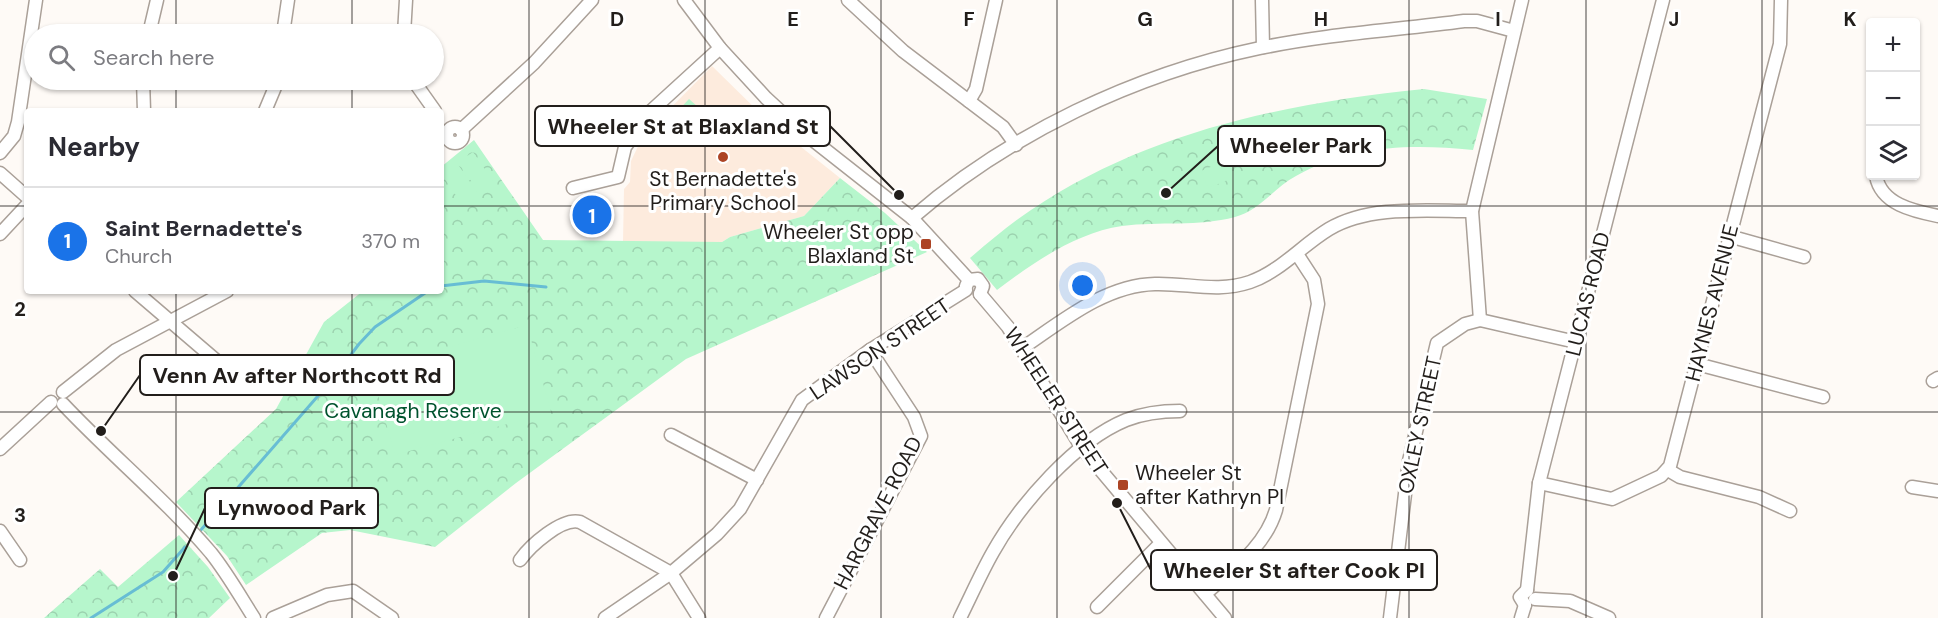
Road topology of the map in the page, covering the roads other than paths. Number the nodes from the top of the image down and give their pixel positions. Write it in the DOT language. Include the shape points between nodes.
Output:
graph roads {
  1 [pos="36,0"];
  2 [pos="157,0"];
  3 [pos="288,0"];
  4 [pos="406,0"];
  5 [pos="592,0"];
  6 [pos="684,0"];
  7 [pos="848,0"];
  8 [pos="996,0"];
  9 [pos="1262,0"];
  10 [pos="1522,0"];
  11 [pos="1663,0"];
  12 [pos="1781,0"];
  13 [pos="32,24"];
  14 [pos="151,24"];
  15 [pos="285,24"];
  16 [pos="405,24"];
  17 [pos="1514,31"];
  18 [pos="1263,47"];
  19 [pos="720,48"];
  20 [pos="24,81"];
  21 [pos="143,90"];
  22 [pos="273,90"];
  23 [pos="418,90"];
  24 [pos="969,101"];
  25 [pos="144,108"];
  26 [pos="265,108"];
  27 [pos="432,108"];
  28 [pos="444,124"];
  29 [pos="451,137"];
  30 [pos="1016,145"];
  31 [pos="0,153"];
  32 [pos="0,173"];
  33 [pos="1877,180"];
  34 [pos="573,188"];
  35 [pos="24,194"];
  36 [pos="24,208"];
  37 [pos="1472,211"];
  38 [pos="1938,216"];
  39 [pos="912,218"];
  40 [pos="0,234"];
  41 [pos="1729,237"];
  42 [pos="1297,254"];
  43 [pos="1804,257"];
  44 [pos="968,285"];
  45 [pos="139,294"];
  46 [pos="221,294"];
  47 [pos="170,320"];
  48 [pos="1480,320"];
  49 [pos="1576,342"];
  50 [pos="1021,349"];
  51 [pos="870,350"];
  52 [pos="1697,364"];
  53 [pos="232,374"];
  54 [pos="1823,397"];
  55 [pos="59,399"];
  56 [pos="1180,411"];
  57 [pos="671,435"];
  58 [pos="1082,448"];
  59 [pos="0,449"];
  60 [pos="1668,470"];
  61 [pos="757,480"];
  62 [pos="1539,483"];
  63 [pos="1912,487"];
  64 [pos="1938,491"];
  65 [pos="1790,511"];
  66 [pos="0,531"];
  67 [pos="1161,543"];
  68 [pos="20,560"];
  69 [pos="520,560"];
  70 [pos="671,573"];
  71 [pos="1205,594"];
  72 [pos="1529,598"];
  73 [pos="1097,607"];
  74 [pos="254,618"];
  75 [pos="273,618"];
  76 [pos="392,618"];
  77 [pos="605,618"];
  78 [pos="699,618"];
  79 [pos="826,618"];
  80 [pos="960,618"];
  81 [pos="1225,618"];
  82 [pos="1390,618"];
  83 [pos="1521,618"];
  84 [pos="1610,618"];
  1 -- 13 [label="street"];
  2 -- 14 [label="street"];
  3 -- 15 [label="street"];
  4 -- 16 [label="street"];
  5 -- 29 [label="street" via="526,71"];
  6 -- 19 [label="street"];
  7 -- 24 [label="street" via="903,51"];
  8 -- 24 [label="street" via="976,88"];
  9 -- 18 [label="street"];
  10 -- 17 [label="street"];
  11 -- 49 [label="street, LUCAS ROAD"];
  12 -- 41 [label="street, HAYNES AVENUE" via="1780,44"];
  17 -- 18 [label="street" via="1464,21"];
  17 -- 37 [label="street"];
  18 -- 30 [label="street" via="1154,79 1069,116"];
  19 -- 34 [label="street" via="651,111 625,147 618,177"];
  19 -- 39 [label="street" via="789,120"];
  20 -- 31 [label="street" via="14,136"];
  21 -- 25 [label="street"];
  22 -- 26 [label="street"];
  23 -- 27 [label="street"];
  24 -- 30 [label="street" via="1003,127"];
  28 -- 29 [label="street"];
  30 -- 39 [label="street"];
  32 -- 35 [label="street"];
  33 -- 38 [label="street" via="1881,191 1896,203"];
  36 -- 40 [label="street"];
  37 -- 42 [label="street" via="1382,213 1355,218 1328,230"];
  37 -- 48 [label="street"];
  39 -- 44 [label="street"];
  41 -- 43 [label="street"];
  41 -- 52 [label="street, HAYNES AVENUE"];
  42 -- 50 [label="street" via="1266,275 1232,287 1155,284 1115,291"];
  42 -- 71 [label="street" via="1314,280 1318,304 1276,510 1264,538"];
  44 -- 50 [label="street, WHEELER STREET" via="972,296 980,294"];
  44 -- 51 [label="street, LAWSON STREET"];
  45 -- 47 [label="street"];
  46 -- 47 [label="street"];
  47 -- 53 [label="street"];
  47 -- 55 [label="street" via="102,360"];
  48 -- 49 [label="street"];
  48 -- 82 [label="street, OXLEY STREET" via="1465,324 1437,343 1409,461"];
  49 -- 62 [label="street, LUCAS ROAD"];
  50 -- 58 [label="street, WHEELER STREET"];
  51 -- 61 [label="street, LAWSON STREET" via="802,400"];
  51 -- 79 [label="street, HARGRAVE ROAD" via="914,417 921,436"];
  52 -- 54 [label="street"];
  52 -- 60 [label="street, HAYNES AVENUE"];
  55 -- 59 [label="street"];
  55 -- 74 [label="street" via="206,548"];
  56 -- 58 [label="street" via="1131,418"];
  57 -- 61 [label="street"];
  58 -- 67 [label="street, WHEELER STREET"];
  58 -- 80 [label="street" via="1030,501 994,550"];
  60 -- 62 [label="street" via="1608,499"];
  60 -- 65 [label="street" via="1680,477 1759,497"];
  61 -- 70 [label="street, LAWSON STREET" via="740,509 717,534"];
  62 -- 72 [label="street, LUCAS ROAD"];
  63 -- 64 [label="street"];
  66 -- 68 [label="street"];
  67 -- 71 [label="street, WHEELER STREET"];
  67 -- 73 [label="street"];
  69 -- 70 [label="street" via="531,547 574,520"];
  70 -- 77 [label="street, LAWSON STREET"];
  70 -- 78 [label="street"];
  71 -- 81 [label="street, WHEELER STREET"];
  72 -- 83 [label="street, LUCAS ROAD"];
  72 -- 84 [label="street" via="1570,601"];
  75 -- 76 [label="street" via="327,595 353,591"];
}
